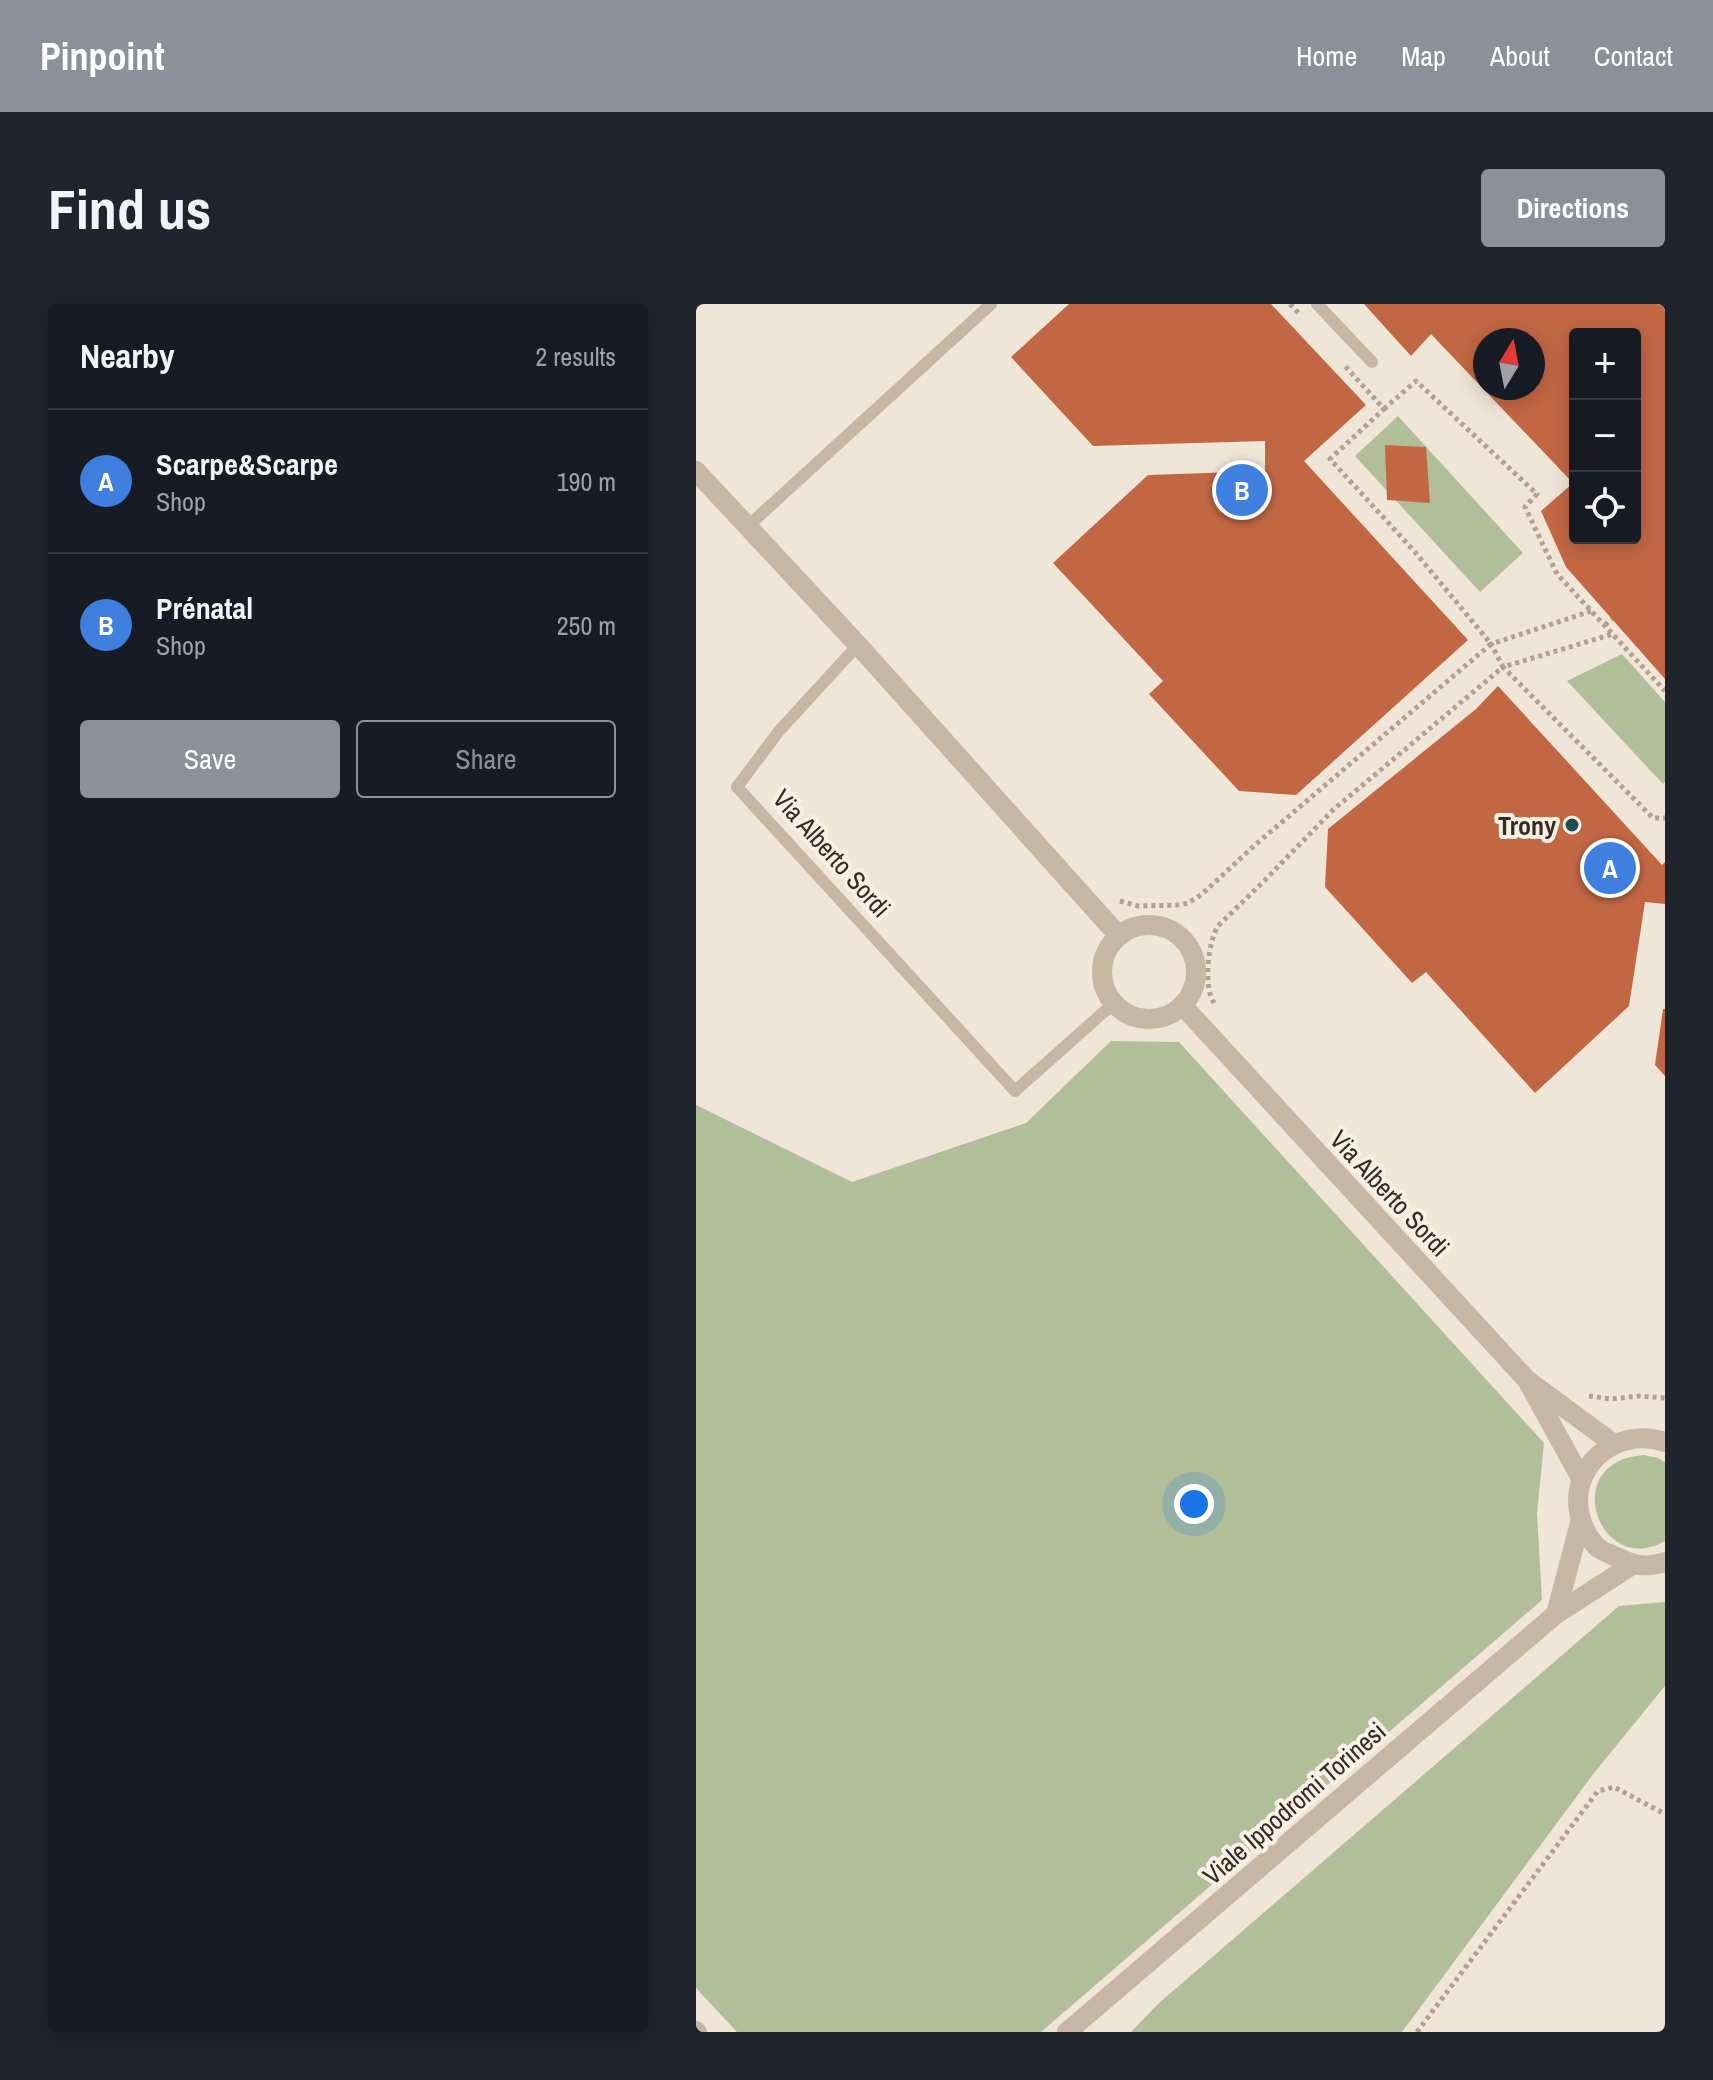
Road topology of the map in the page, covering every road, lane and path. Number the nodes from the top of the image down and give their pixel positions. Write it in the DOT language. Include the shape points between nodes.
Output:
graph roads {
  1 [pos="991,304"];
  2 [pos="1290,304"];
  3 [pos="1317,304"];
  4 [pos="1301,316"];
  5 [pos="1342,362"];
  6 [pos="1372,362"];
  7 [pos="1384,409"];
  8 [pos="696,471"];
  9 [pos="747,527"];
  10 [pos="1591,611"];
  11 [pos="1612,619"];
  12 [pos="1605,625"];
  13 [pos="1613,634"];
  14 [pos="1491,644"];
  15 [pos="858,645"];
  16 [pos="1503,667"];
  17 [pos="1665,691"];
  18 [pos="1665,818"];
  19 [pos="1112,894"];
  20 [pos="1119,936"];
  21 [pos="1114,1003"];
  22 [pos="1182,1005"];
  23 [pos="1217,1008"];
  24 [pos="1527,1380"];
  25 [pos="1582,1393"];
  26 [pos="1665,1398"];
  27 [pos="1665,1442"];
  28 [pos="1614,1444"];
  29 [pos="1582,1480"];
  30 [pos="1581,1519"];
  31 [pos="1665,1562"];
  32 [pos="1632,1565"];
  33 [pos="1556,1614"];
  34 [pos="1665,1814"];
  35 [pos="1067,2032"];
  36 [pos="1417,2032"];
  1 -- 9 [label="lane"];
  2 -- 4 [label="path"];
  3 -- 6 [label="lane"];
  5 -- 7 [label="path"];
  7 -- 10 [label="path" via="1416,381 1537,494 1525,507 1557,574"];
  7 -- 14 [label="path" via="1330,459"];
  8 -- 9 [label="street"];
  9 -- 15 [label="street"];
  10 -- 12 [label="path"];
  10 -- 14 [label="path"];
  11 -- 12 [label="path"];
  12 -- 13 [label="path"];
  13 -- 16 [label="path"];
  13 -- 17 [label="path"];
  14 -- 16 [label="path"];
  14 -- 19 [label="path" via="1201,895 1180,905 1138,906"];
  15 -- 20 [label="street"];
  15 -- 21 [label="lane, Via Alberto Sordi" via="779,731 737,787 1015,1091"];
  16 -- 18 [label="path" via="1653,818"];
  16 -- 23 [label="path" via="1333,810 1218,926 1209,950 1208,989"];
  20 -- 21 [label="street" via="1103,961 1102,976"];
  20 -- 22 [label="street" via="1132,928 1164,927 1189,946 1196,977"];
  21 -- 22 [label="street" via="1140,1018 1170,1014"];
  22 -- 24 [label="street, Via Alberto Sordi"];
  24 -- 28 [label="street, Via Alberto Sordi"];
  24 -- 29 [label="street, Via Alberto Sordi"];
  25 -- 26 [label="path" via="1593,1398"];
  27 -- 28 [label="street" via="1633,1438"];
  28 -- 29 [label="street" via="1597,1456"];
  29 -- 30 [label="street"];
  30 -- 32 [label="street" via="1597,1548"];
  30 -- 33 [label="street"];
  31 -- 32 [label="street"];
  32 -- 33 [label="street, Viale Ippodromi Torinesi"];
  33 -- 35 [label="street, Viale Ippodromi Torinesi"];
  34 -- 36 [label="path" via="1614,1787 1598,1791"];
}
